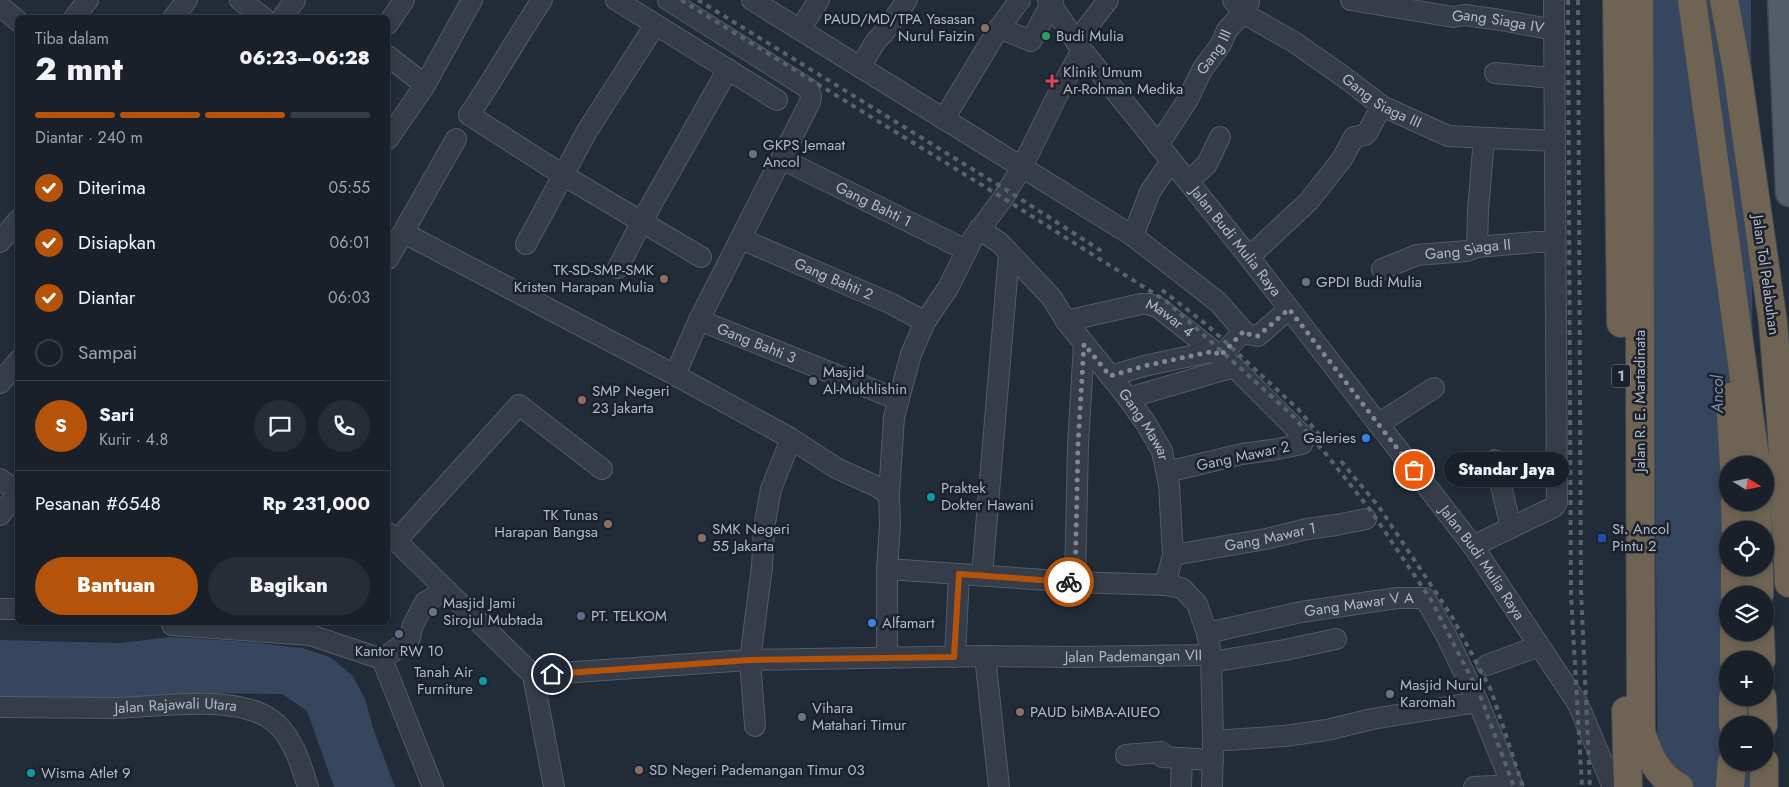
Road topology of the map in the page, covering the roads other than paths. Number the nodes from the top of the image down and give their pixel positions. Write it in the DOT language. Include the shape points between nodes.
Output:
graph roads {
  1 [pos="88,0"];
  2 [pos="187,0"];
  3 [pos="240,0"];
  4 [pos="295,0"];
  5 [pos="404,0"];
  6 [pos="472,0"];
  7 [pos="542,0"];
  8 [pos="616,0"];
  9 [pos="668,0"];
  10 [pos="752,0"];
  11 [pos="819,0"];
  12 [pos="907,0"];
  13 [pos="1020,0"];
  14 [pos="1108,0"];
  15 [pos="1351,0"];
  16 [pos="1554,0"];
  17 [pos="1617,0"];
  18 [pos="1639,0"];
  19 [pos="1692,0"];
  20 [pos="1724,0"];
  21 [pos="1780,0"];
  22 [pos="1051,1"];
  23 [pos="1242,4"];
  24 [pos="0,6"];
  25 [pos="779,7"];
  26 [pos="76,15"];
  27 [pos="175,15"];
  28 [pos="274,15"];
  29 [pos="280,15"];
  30 [pos="15,18"];
  31 [pos="390,21"];
  32 [pos="655,25"];
  33 [pos="999,28"];
  34 [pos="800,29"];
  35 [pos="1555,30"];
  36 [pos="1079,46"];
  37 [pos="390,58"];
  38 [pos="860,67"];
  39 [pos="728,69"];
  40 [pos="1495,73"];
  41 [pos="1554,78"];
  42 [pos="425,85"];
  43 [pos="777,100"];
  44 [pos="1382,106"];
  45 [pos="944,118"];
  46 [pos="390,136"];
  47 [pos="1220,137"];
  48 [pos="1484,138"];
  49 [pos="456,139"];
  50 [pos="1554,141"];
  51 [pos="1158,145"];
  52 [pos="782,159"];
  53 [pos="1171,161"];
  54 [pos="1022,167"];
  55 [pos="1714,167"];
  56 [pos="563,174"];
  57 [pos="1188,182"];
  58 [pos="1789,193"];
  59 [pos="642,221"];
  60 [pos="979,229"];
  61 [pos="404,233"];
  62 [pos="1133,236"];
  63 [pos="741,239"];
  64 [pos="1555,242"];
  65 [pos="526,244"];
  66 [pos="1477,247"];
  67 [pos="966,250"];
  68 [pos="1009,254"];
  69 [pos="390,257"];
  70 [pos="701,257"];
  71 [pos="1249,257"];
  72 [pos="618,268"];
  73 [pos="1382,269"];
  74 [pos="1289,309"];
  75 [pos="699,320"];
  76 [pos="1066,321"];
  77 [pos="925,322"];
  78 [pos="1244,331"];
  79 [pos="1084,344"];
  80 [pos="1223,358"];
  81 [pos="15,365"];
  82 [pos="676,371"];
  83 [pos="1110,376"];
  84 [pos="0,383"];
  85 [pos="1434,388"];
  86 [pos="1128,398"];
  87 [pos="899,400"];
  88 [pos="1378,424"];
  89 [pos="790,438"];
  90 [pos="1733,456"];
  91 [pos="1755,456"];
  92 [pos="1495,460"];
  93 [pos="602,469"];
  94 [pos="1166,472"];
  95 [pos="0,479"];
  96 [pos="15,490"];
  97 [pos="884,492"];
  98 [pos="15,496"];
  99 [pos="0,515"];
  100 [pos="1366,519"];
  101 [pos="1511,528"];
  102 [pos="392,537"];
  103 [pos="1473,546"];
  104 [pos="1173,555"];
  105 [pos="982,575"];
  106 [pos="887,577"];
  107 [pos="959,579"];
  108 [pos="1075,582"];
  109 [pos="1789,583"];
  110 [pos="1165,584"];
  111 [pos="446,590"];
  112 [pos="0,609"];
  113 [pos="15,609"];
  114 [pos="185,625"];
  115 [pos="1212,632"];
  116 [pos="1336,639"];
  117 [pos="1540,646"];
  118 [pos="985,656"];
  119 [pos="954,657"];
  120 [pos="887,658"];
  121 [pos="382,659"];
  122 [pos="1215,659"];
  123 [pos="750,660"];
  124 [pos="1487,665"];
  125 [pos="533,675"];
  126 [pos="1478,702"];
  127 [pos="0,707"];
  128 [pos="755,726"];
  129 [pos="1218,745"];
  130 [pos="1126,755"];
  131 [pos="1182,758"];
  132 [pos="1731,771"];
  133 [pos="1764,771"];
  134 [pos="1512,786"];
  135 [pos="308,787"];
  136 [pos="433,787"];
  137 [pos="554,787"];
  138 [pos="999,787"];
  139 [pos="1181,787"];
  140 [pos="1212,787"];
  141 [pos="1474,787"];
  142 [pos="1613,787"];
  143 [pos="1628,787"];
  144 [pos="1679,787"];
  145 [pos="1730,787"];
  146 [pos="1764,787"];
  1 -- 26 [label="street"];
  2 -- 27 [label="street"];
  3 -- 28 [label="street"];
  4 -- 29 [label="street"];
  5 -- 31 [label="street"];
  6 -- 42 [label="street"];
  7 -- 56 [label="street" via="469,115"];
  8 -- 32 [label="street"];
  9 -- 52 [label="street" via="809,89 810,102"];
  10 -- 25 [label="street"];
  11 -- 34 [label="street"];
  12 -- 38 [label="street"];
  13 -- 33 [label="street"];
  14 -- 36 [label="street"];
  15 -- 35 [label="street, Gang Siaga IV"];
  16 -- 35 [label="street"];
  17 -- 143 [label="highway, Jalan R. E. Martadinata / 1"];
  18 -- 144 [label="highway, Jalan R. E. Martadinata / 1" via="1641,732 1652,762 1669,782"];
  19 -- 55 [label="highway"];
  20 -- 109 [label="highway, Jalan Tol Pelabuhan" via="1773,323"];
  21 -- 58 [label="main road"];
  22 -- 33 [label="street" via="1031,41"];
  22 -- 36 [label="street, Jalan Budi Mulia Raya"];
  23 -- 44 [label="street, Gang Siaga III"];
  23 -- 51 [label="street, Gang III"];
  24 -- 30 [label="street"];
  25 -- 34 [label="street"];
  32 -- 39 [label="street"];
  32 -- 56 [label="street"];
  33 -- 45 [label="street"];
  34 -- 38 [label="street"];
  35 -- 41 [label="street"];
  36 -- 51 [label="street, Jalan Budi Mulia Raya"];
  36 -- 54 [label="street"];
  37 -- 42 [label="street"];
  38 -- 45 [label="street"];
  39 -- 43 [label="street"];
  39 -- 59 [label="street"];
  40 -- 41 [label="street"];
  41 -- 50 [label="street"];
  42 -- 46 [label="street"];
  44 -- 48 [label="street, Gang Siaga III" via="1448,136"];
  44 -- 71 [label="street" via="1367,133 1354,137 1342,159 1309,200"];
  45 -- 54 [label="street"];
  47 -- 57 [label="street" via="1207,164"];
  48 -- 50 [label="street, Gang Siaga III"];
  48 -- 66 [label="street"];
  49 -- 61 [label="street"];
  50 -- 64 [label="street"];
  51 -- 53 [label="street, Jalan Budi Mulia Raya"];
  52 -- 63 [label="street"];
  52 -- 67 [label="street, Gang Bahti 1"];
  53 -- 57 [label="street, Jalan Budi Mulia Raya"];
  53 -- 62 [label="street" via="1150,192"];
  54 -- 60 [label="street"];
  54 -- 62 [label="street"];
  55 -- 90 [label="highway"];
  55 -- 91 [label="highway"];
  56 -- 59 [label="street"];
  56 -- 65 [label="street"];
  57 -- 71 [label="street, Jalan Budi Mulia Raya"];
  59 -- 70 [label="street"];
  59 -- 72 [label="street"];
  60 -- 67 [label="street"];
  60 -- 68 [label="street, Gang Mawar" via="1000,243"];
  61 -- 69 [label="street"];
  61 -- 82 [label="street"];
  62 -- 78 [label="street" via="1218,302"];
  63 -- 75 [label="street"];
  63 -- 77 [label="street, Gang Bahti 2" via="892,304"];
  64 -- 66 [label="street, Gang Siaga II"];
  64 -- 101 [label="street" via="1557,502 1554,507"];
  66 -- 73 [label="street, Gang Siaga II" via="1467,251 1417,255"];
  67 -- 77 [label="street" via="948,288"];
  68 -- 76 [label="street, Gang Mawar" via="1052,298"];
  68 -- 105 [label="street"];
  71 -- 74 [label="street, Jalan Budi Mulia Raya"];
  74 -- 78 [label="street" via="1258,336"];
  74 -- 88 [label="street, Jalan Budi Mulia Raya"];
  75 -- 82 [label="street"];
  75 -- 87 [label="street, Gang Bahti 3"];
  76 -- 79 [label="street, Gang Mawar"];
  76 -- 80 [label="street, Mawar 4" via="1149,304 1159,308"];
  77 -- 87 [label="street" via="911,354"];
  78 -- 80 [label="street"];
  79 -- 83 [label="street, Gang Mawar"];
  79 -- 108 [label="street"];
  80 -- 83 [label="street" via="1144,366"];
  80 -- 86 [label="street"];
  80 -- 94 [label="street, Gang Mawar 2" via="1305,438 1302,444"];
  81 -- 84 [label="street"];
  82 -- 89 [label="street"];
  83 -- 86 [label="street, Gang Mawar"];
  85 -- 88 [label="street"];
  86 -- 94 [label="street, Gang Mawar" via="1162,451"];
  87 -- 97 [label="street"];
  88 -- 103 [label="street, Jalan Budi Mulia Raya"];
  89 -- 97 [label="street" via="836,468"];
  89 -- 123 [label="street" via="771,489"];
  92 -- 101 [label="street"];
  93 -- 102 [label="street" via="519,405"];
  94 -- 104 [label="street, Gang Mawar"];
  95 -- 96 [label="street"];
  97 -- 106 [label="street" via="890,525"];
  98 -- 99 [label="street"];
  100 -- 104 [label="street, Gang Mawar 1"];
  101 -- 103 [label="street"];
  102 -- 111 [label="street"];
  103 -- 117 [label="street, Jalan Budi Mulia Raya"];
  104 -- 110 [label="street, Gang Mawar"];
  105 -- 107 [label="street"];
  105 -- 108 [label="street"];
  106 -- 107 [label="street"];
  106 -- 120 [label="street"];
  107 -- 119 [label="street"];
  108 -- 110 [label="street"];
  110 -- 115 [label="street" via="1182,588 1197,604"];
  111 -- 121 [label="street" via="425,602 409,640"];
  111 -- 125 [label="street"];
  112 -- 113 [label="street"];
  114 -- 121 [label="street" via="310,635"];
  115 -- 122 [label="street"];
  115 -- 126 [label="street, Gang Mawar V A" via="1301,612 1397,598 1424,598"];
  116 -- 122 [label="street" via="1285,650"];
  117 -- 124 [label="street"];
  117 -- 142 [label="street, Jalan Budi Mulia Raya" via="1578,704"];
  118 -- 119 [label="street, Jalan Pademangan VII"];
  118 -- 122 [label="street, Jalan Pademangan VII"];
  118 -- 138 [label="street"];
  119 -- 120 [label="street, Jalan Pademangan VII"];
  120 -- 123 [label="street, Jalan Pademangan VII"];
  121 -- 136 [label="street"];
  122 -- 129 [label="street, Jalan Pademangan VII"];
  123 -- 125 [label="street, Jalan Pademangan VII"];
  123 -- 128 [label="street"];
  125 -- 137 [label="street"];
  126 -- 129 [label="street" via="1372,719 1327,730"];
  126 -- 134 [label="street"];
  127 -- 135 [label="street, Jalan Rajawali Utara" via="115,708 205,703 254,710 271,719 284,734 296,754"];
  129 -- 131 [label="street"];
  129 -- 140 [label="street, Jalan Pademangan VII"];
  130 -- 131 [label="street" via="1161,752 1164,757"];
  131 -- 139 [label="street"];
  132 -- 145 [label="highway"];
  133 -- 146 [label="highway"];
  134 -- 141 [label="street"];
}
